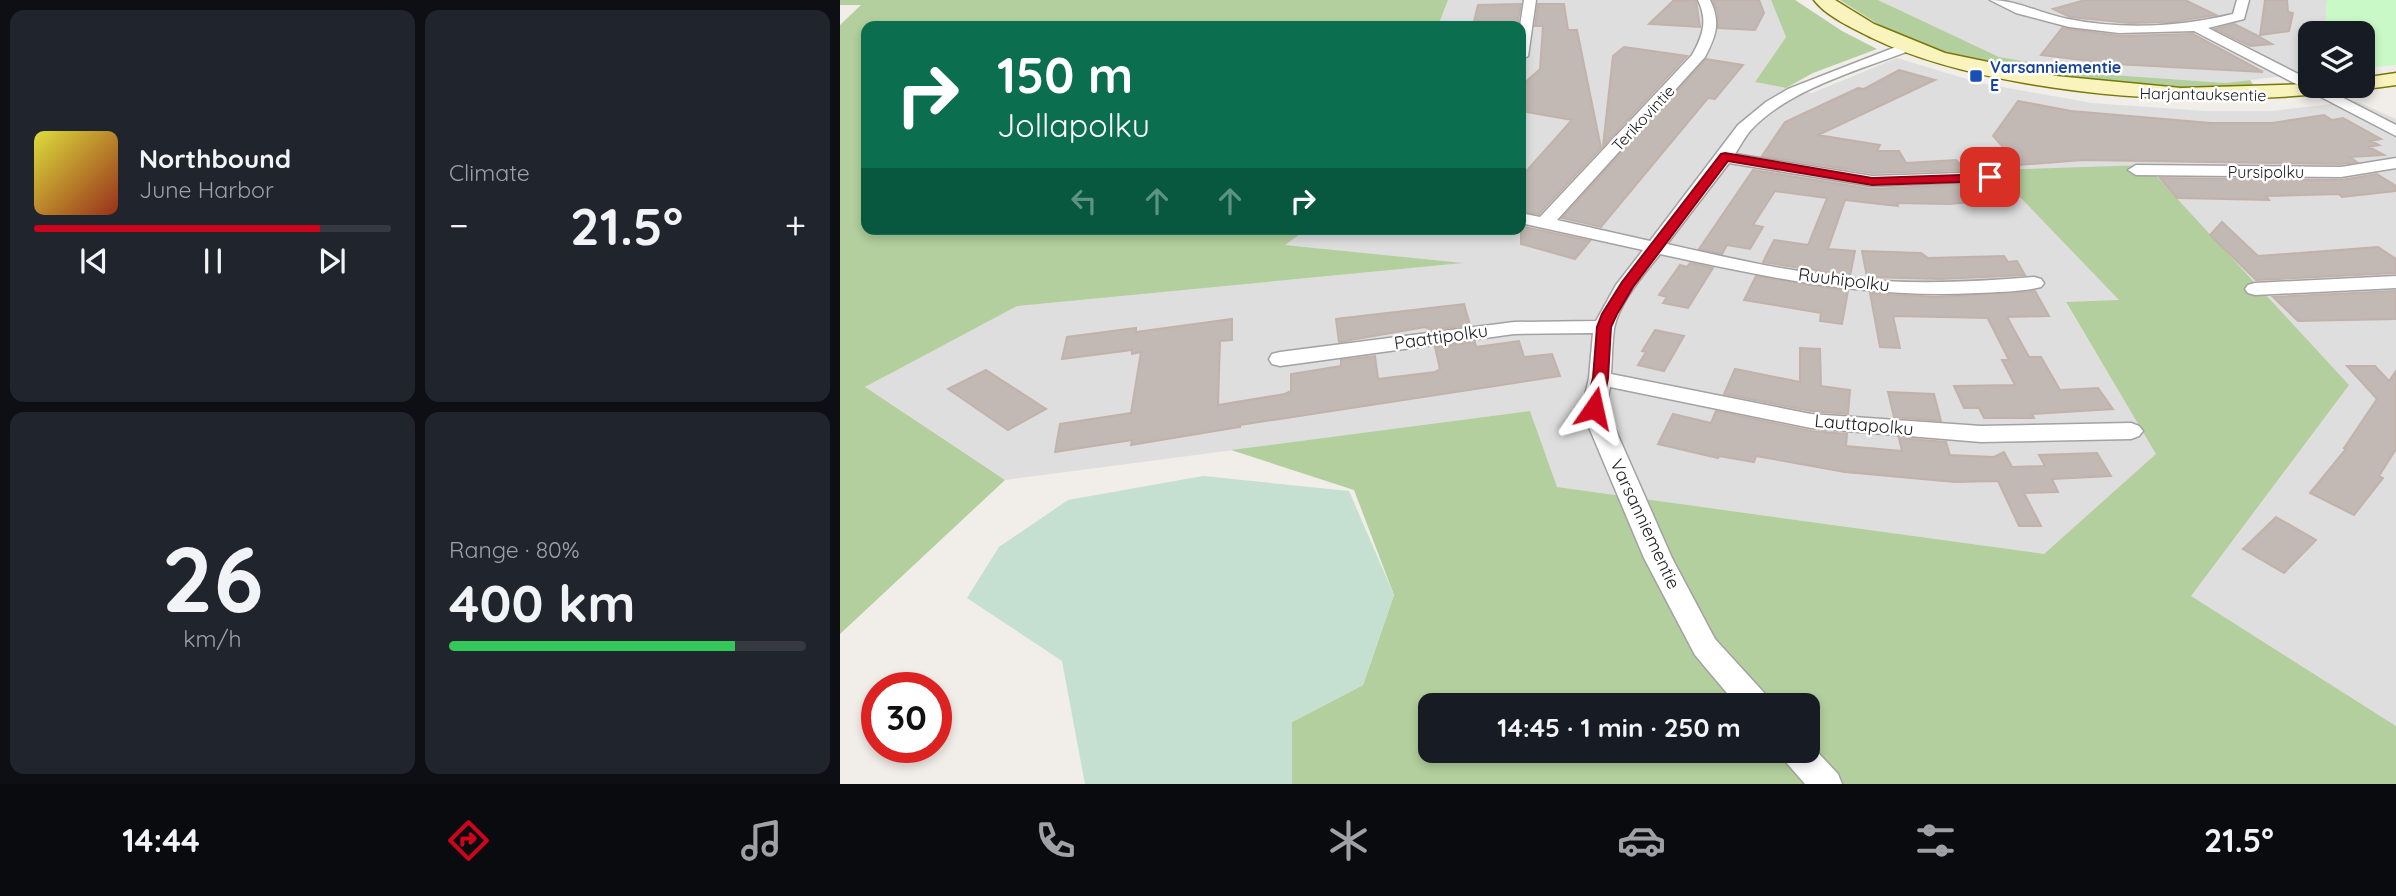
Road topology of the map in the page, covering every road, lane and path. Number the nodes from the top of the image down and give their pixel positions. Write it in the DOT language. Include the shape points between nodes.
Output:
graph roads {
  1 [pos="1530,0"];
  2 [pos="1704,0"];
  3 [pos="1823,0"];
  4 [pos="1996,0"];
  5 [pos="2243,0"];
  6 [pos="2196,27"];
  7 [pos="1526,35"];
  8 [pos="1906,47"];
  9 [pos="2396,79"];
  10 [pos="2298,80"];
  11 [pos="2375,82"];
  12 [pos="2298,93"];
  13 [pos="2333,98"];
  14 [pos="2396,131"];
  15 [pos="1725,157"];
  16 [pos="2396,163"];
  17 [pos="2136,170"];
  18 [pos="1990,177"];
  19 [pos="1526,220"];
  20 [pos="1544,223"];
  21 [pos="1656,248"];
  22 [pos="2396,282"];
  23 [pos="2034,283"];
  24 [pos="2255,289"];
  25 [pos="1604,327"];
  26 [pos="1280,359"];
  27 [pos="1600,378"];
  28 [pos="2131,431"];
  29 [pos="1745,693"];
  30 [pos="1807,763"];
  31 [pos="1826,784"];
  1 -- 7 [label="street"];
  2 -- 20 [label="street, Terikovintie" via="1712,28 1698,57"];
  3 -- 8 [label="street, Harjantauksentie" via="1848,19"];
  4 -- 6 [label="street" via="2045,19 2086,28"];
  5 -- 6 [label="street" via="2239,16"];
  6 -- 10 [label="street"];
  8 -- 12 [label="street, Harjantauksentie" via="1998,72 2095,89 2195,97"];
  8 -- 15 [label="street, Varsanniementie" via="1788,94 1744,128"];
  9 -- 11 [label="street"];
  13 -- 14 [label="street"];
  15 -- 18 [label="street" via="1872,181"];
  15 -- 21 [label="street, Varsanniementie"];
  16 -- 17 [label="street, Pursipolku" via="2341,172"];
  19 -- 20 [label="street, Ruuhipolku"];
  20 -- 21 [label="street, Ruuhipolku"];
  21 -- 23 [label="street, Ruuhipolku" via="1861,285 1983,288"];
  21 -- 25 [label="street, Varsanniementie" via="1626,285"];
  22 -- 24 [label="street"];
  25 -- 26 [label="street, Paattipolku" via="1514,328"];
  25 -- 27 [label="street, Varsanniementie"];
  27 -- 28 [label="street, Lauttapolku" via="1811,421 1981,434"];
  27 -- 29 [label="street, Varsanniementie" via="1594,408 1658,558 1705,647"];
  30 -- 31 [label="street"];
}
